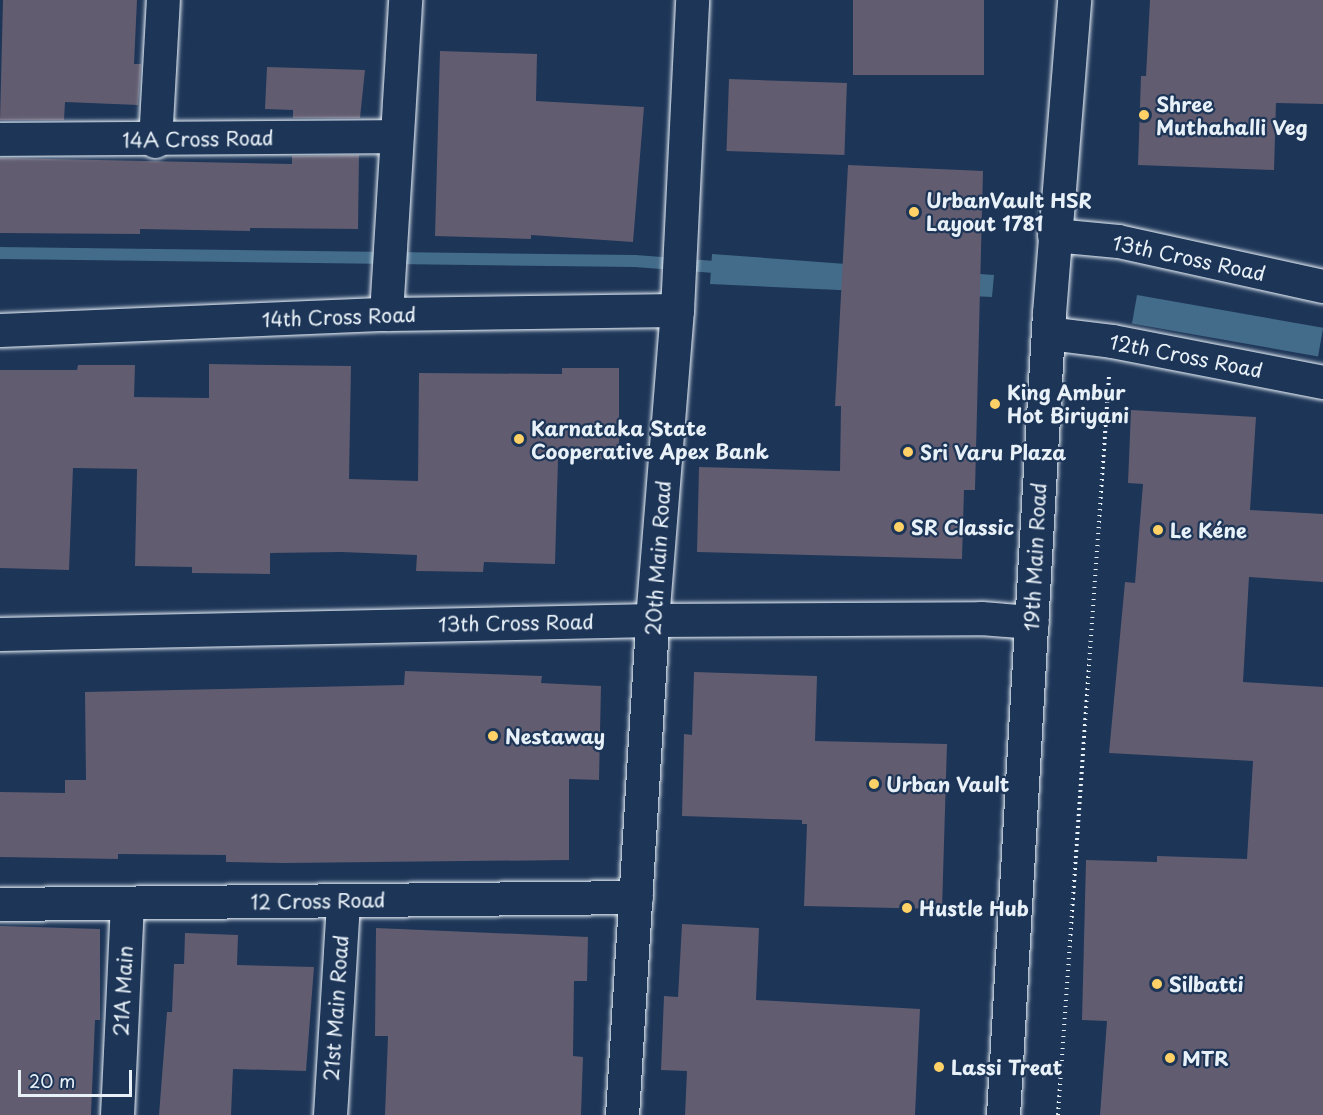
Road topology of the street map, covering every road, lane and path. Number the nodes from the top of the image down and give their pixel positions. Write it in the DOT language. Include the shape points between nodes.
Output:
graph roads {
  1 [pos="163,0"];
  2 [pos="405,0"];
  3 [pos="692,0"];
  4 [pos="1074,0"];
  5 [pos="396,136"];
  6 [pos="0,139"];
  7 [pos="155,141"];
  8 [pos="1054,235"];
  9 [pos="1323,286"];
  10 [pos="677,310"];
  11 [pos="386,315"];
  12 [pos="1048,323"];
  13 [pos="0,330"];
  14 [pos="1112,341"];
  15 [pos="1323,382"];
  16 [pos="652,620"];
  17 [pos="1032,622"];
  18 [pos="0,634"];
  19 [pos="636,897"];
  20 [pos="343,900"];
  21 [pos="127,903"];
  22 [pos="0,904"];
  23 [pos="117,1115"];
  24 [pos="330,1115"];
  25 [pos="622,1115"];
  26 [pos="1003,1115"];
  27 [pos="1058,1115"];
  1 -- 7 [label="street"];
  2 -- 5 [label="street"];
  3 -- 10 [label="street, 20th Main Road"];
  4 -- 8 [label="street, 19th Main Road"];
  5 -- 7 [label="street, 14A Cross Road"];
  5 -- 11 [label="street"];
  6 -- 7 [label="street, 14A Cross Road"];
  8 -- 9 [label="street, 13th Cross Road" via="1118,241"];
  8 -- 12 [label="street, 19th Main Road"];
  10 -- 11 [label="street, 14th Cross Road"];
  10 -- 16 [label="street, 20th Main Road"];
  11 -- 13 [label="street, 14th Cross Road"];
  12 -- 14 [label="street, 12th Cross Road"];
  12 -- 17 [label="street, 19th Main Road"];
  14 -- 15 [label="street, 12th Cross Road"];
  14 -- 27 [label="path"];
  16 -- 17 [label="street, 13th Cross Road" via="981,618"];
  16 -- 18 [label="street, 13th Cross Road"];
  16 -- 19 [label="street, 20th Main Road"];
  17 -- 26 [label="street, 19th Main Road"];
  19 -- 20 [label="street, 12 Cross Road"];
  19 -- 25 [label="street, 20th Main Road"];
  20 -- 21 [label="street, 12 Cross Road"];
  20 -- 24 [label="street, 21st Main Road"];
  21 -- 22 [label="street, 12 Cross Road"];
  21 -- 23 [label="street, 21A Main"];
}
